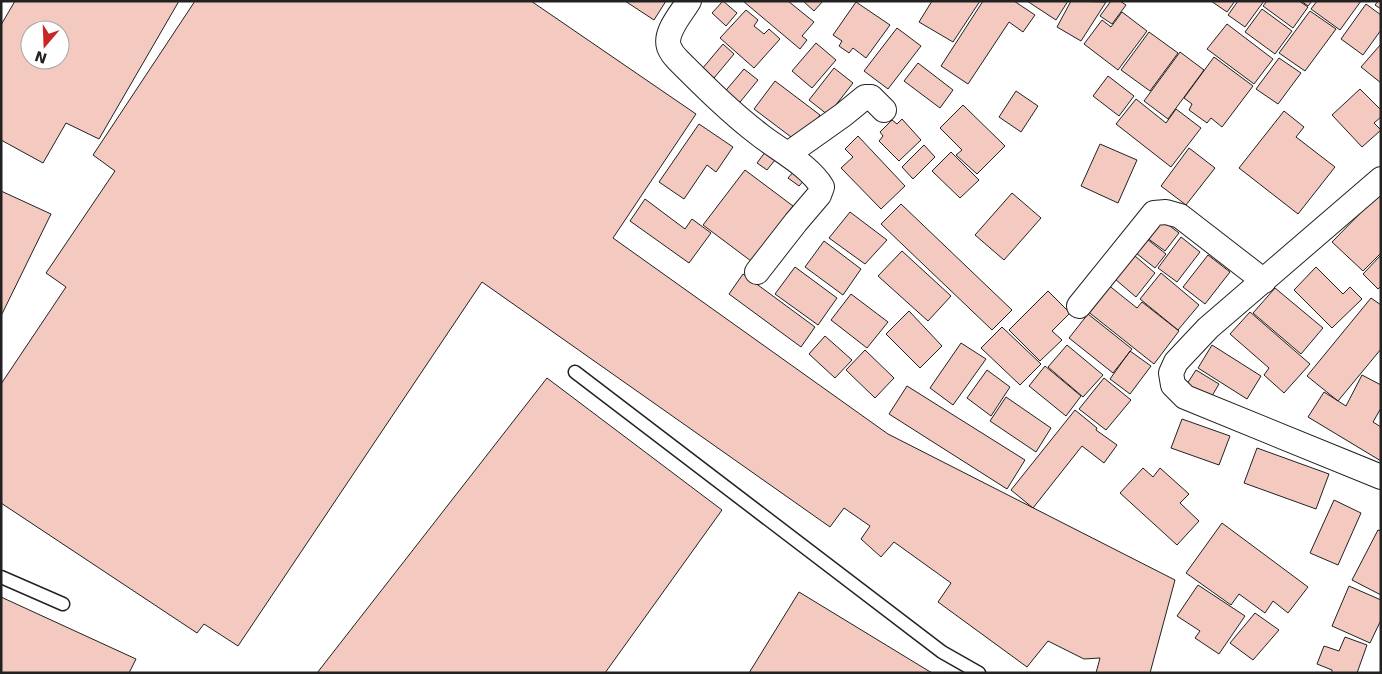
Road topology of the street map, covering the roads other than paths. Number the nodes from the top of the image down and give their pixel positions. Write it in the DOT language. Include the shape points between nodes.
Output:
graph roads {
  1 [pos="690,1"];
  2 [pos="884,110"];
  3 [pos="788,154"];
  4 [pos="1381,179"];
  5 [pos="757,272"];
  6 [pos="1264,281"];
  7 [pos="1079,306"];
  8 [pos="575,372"];
  9 [pos="1381,477"];
  10 [pos="1,577"];
  11 [pos="63,604"];
  12 [pos="979,673"];
  1 -- 3 [label="street" via="669,33 669,47 673,54 717,98"];
  2 -- 3 [label="street" via="871,97 865,97"];
  3 -- 5 [label="street" via="816,178 822,190"];
  4 -- 6 [label="street"];
  6 -- 7 [label="street" via="1180,216 1154,213"];
  6 -- 9 [label="street" via="1208,328 1176,362 1171,373 1173,385 1186,397"];
  8 -- 12 [label="lane" via="942,652"];
  10 -- 11 [label="lane"];
}
